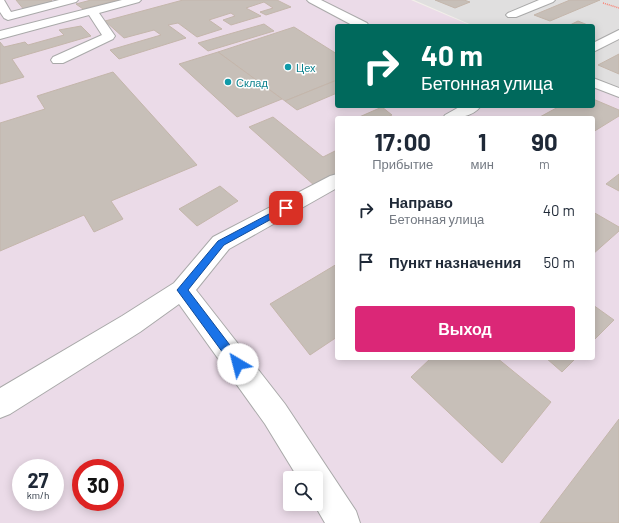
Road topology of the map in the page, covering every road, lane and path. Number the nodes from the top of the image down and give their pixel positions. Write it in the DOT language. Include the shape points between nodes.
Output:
graph roads {
  1 [pos="72,0"];
  2 [pos="135,0"];
  3 [pos="312,0"];
  4 [pos="549,0"];
  5 [pos="0,2"];
  6 [pos="603,3"];
  7 [pos="619,8"];
  8 [pos="92,11"];
  9 [pos="512,15"];
  10 [pos="358,24"];
  11 [pos="619,34"];
  12 [pos="0,35"];
  13 [pos="595,47"];
  14 [pos="58,60"];
  15 [pos="595,83"];
  16 [pos="619,93"];
  17 [pos="469,108"];
  18 [pos="455,116"];
  19 [pos="335,181"];
  20 [pos="182,290"];
  21 [pos="0,404"];
  22 [pos="312,471"];
  23 [pos="323,489"];
  24 [pos="344,523"];
  1 -- 5 [label="street" via="8,16"];
  2 -- 8 [label="street"];
  3 -- 10 [label="street"];
  4 -- 9 [label="street"];
  6 -- 7 [label="path"];
  8 -- 12 [label="street"];
  8 -- 14 [label="street" via="109,36"];
  11 -- 13 [label="street"];
  15 -- 16 [label="street"];
  17 -- 18 [label="street"];
  19 -- 20 [label="street" via="221,243"];
  20 -- 21 [label="street"];
  20 -- 22 [label="street" via="275,414"];
  23 -- 24 [label="street"];
}
